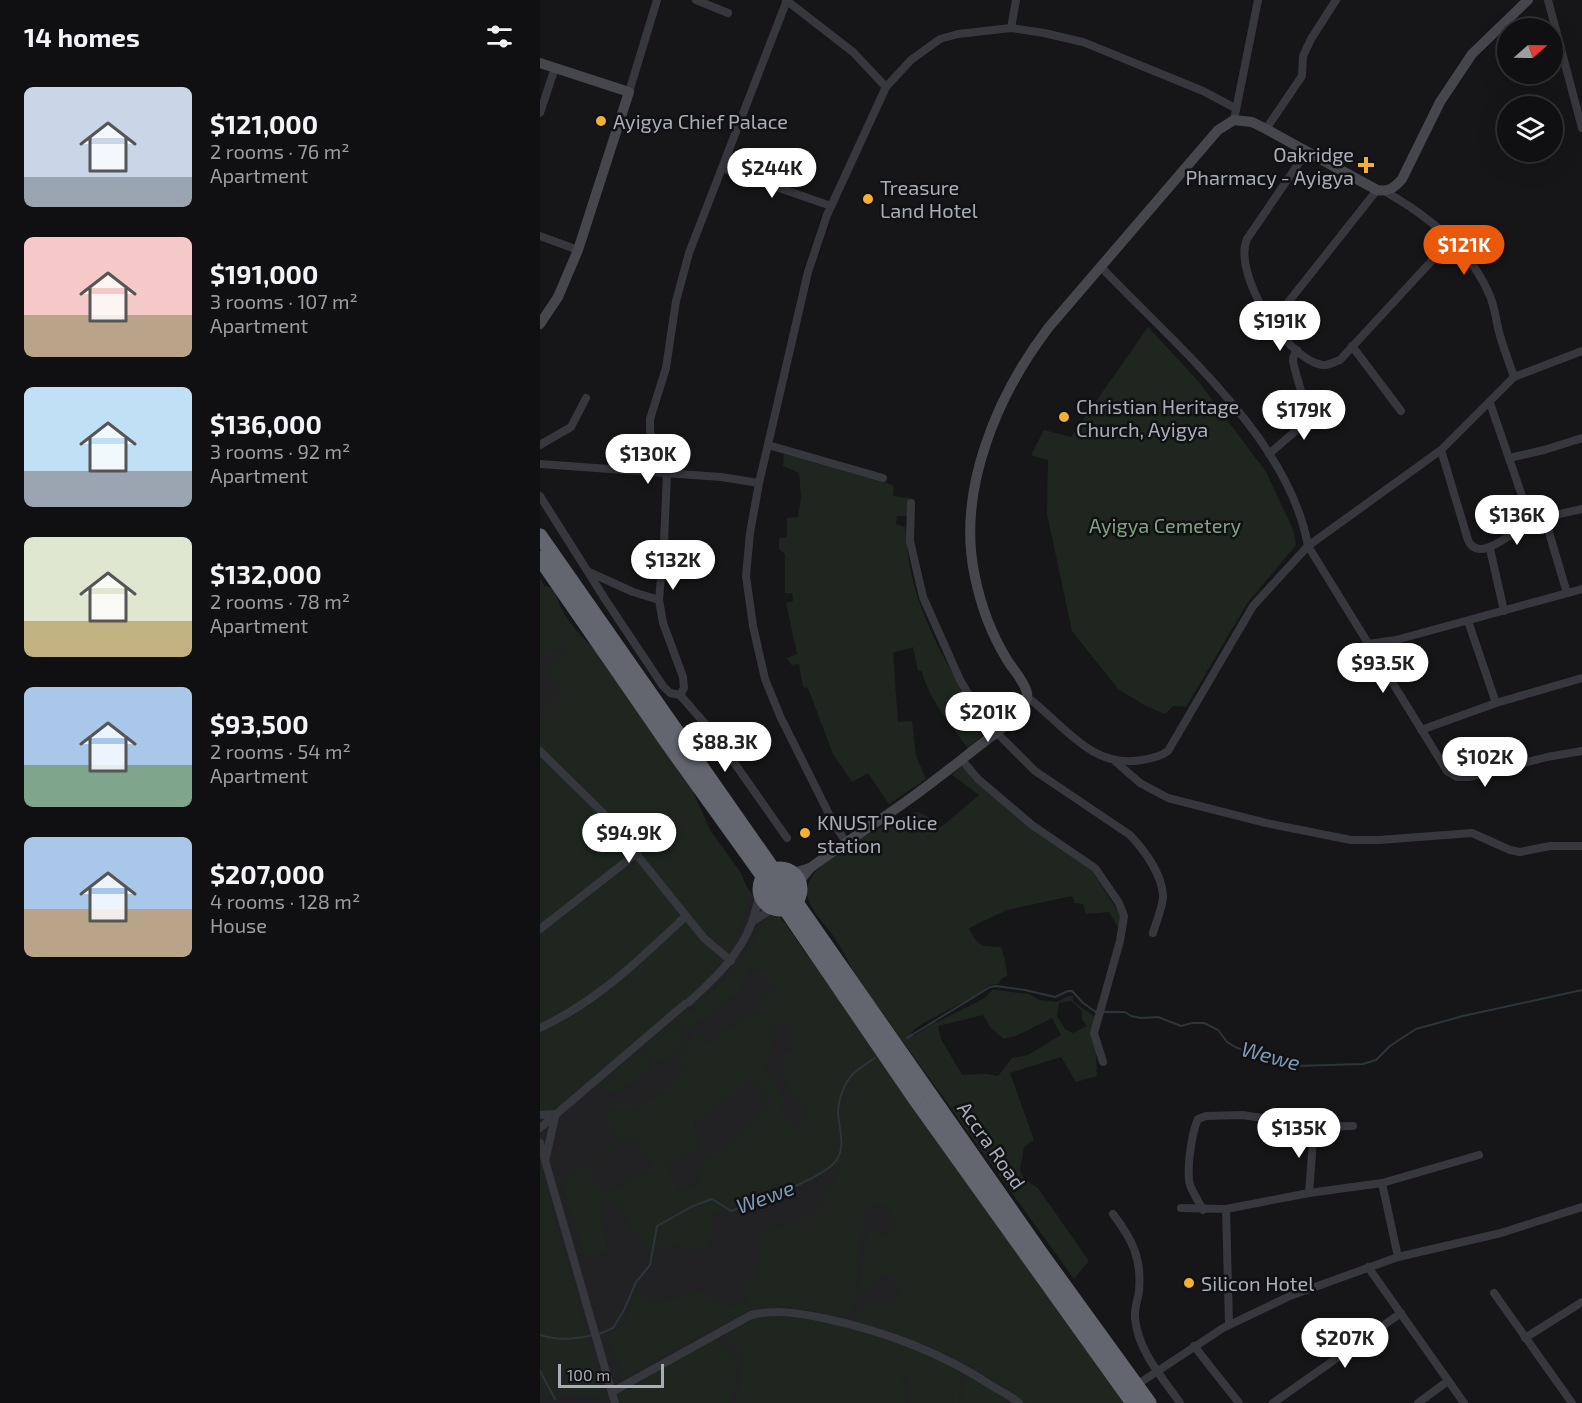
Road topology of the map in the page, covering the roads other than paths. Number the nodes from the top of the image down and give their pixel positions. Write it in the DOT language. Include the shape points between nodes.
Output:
graph roads {
  1 [pos="657,0"];
  2 [pos="696,0"];
  3 [pos="787,0"];
  4 [pos="1016,0"];
  5 [pos="1258,0"];
  6 [pos="1336,0"];
  7 [pos="1528,0"];
  8 [pos="1548,0"];
  9 [pos="728,13"];
  10 [pos="1011,28"];
  11 [pos="540,63"];
  12 [pos="555,68"];
  13 [pos="886,87"];
  14 [pos="1578,89"];
  15 [pos="629,93"];
  16 [pos="1235,108"];
  17 [pos="540,113"];
  18 [pos="1234,120"];
  19 [pos="1582,128"];
  20 [pos="1266,129"];
  21 [pos="1307,151"];
  22 [pos="722,168"];
  23 [pos="1382,191"];
  24 [pos="831,206"];
  25 [pos="540,236"];
  26 [pos="1450,241"];
  27 [pos="578,250"];
  28 [pos="1101,267"];
  29 [pos="540,323"];
  30 [pos="1271,324"];
  31 [pos="1352,346"];
  32 [pos="1296,350"];
  33 [pos="1582,351"];
  34 [pos="1514,377"];
  35 [pos="586,398"];
  36 [pos="1490,403"];
  37 [pos="1322,408"];
  38 [pos="1401,411"];
  39 [pos="1310,418"];
  40 [pos="1582,438"];
  41 [pos="540,445"];
  42 [pos="768,445"];
  43 [pos="1441,450"];
  44 [pos="1269,454"];
  45 [pos="1509,458"];
  46 [pos="540,464"];
  47 [pos="668,473"];
  48 [pos="883,478"];
  49 [pos="759,483"];
  50 [pos="540,496"];
  51 [pos="911,503"];
  52 [pos="1582,509"];
  53 [pos="1545,519"];
  54 [pos="1531,522"];
  55 [pos="540,536"];
  56 [pos="1308,546"];
  57 [pos="1490,549"];
  58 [pos="540,558"];
  59 [pos="589,572"];
  60 [pos="1582,589"];
  61 [pos="1567,593"];
  62 [pos="659,600"];
  63 [pos="1504,611"];
  64 [pos="1468,621"];
  65 [pos="1368,644"];
  66 [pos="1582,678"];
  67 [pos="681,695"];
  68 [pos="1027,697"];
  69 [pos="1496,704"];
  70 [pos="1421,730"];
  71 [pos="996,732"];
  72 [pos="540,751"];
  73 [pos="1582,751"];
  74 [pos="962,759"];
  75 [pos="1116,762"];
  76 [pos="787,838"];
  77 [pos="846,842"];
  78 [pos="1582,846"];
  79 [pos="637,853"];
  80 [pos="764,882"];
  81 [pos="793,900"];
  82 [pos="686,916"];
  83 [pos="753,921"];
  84 [pos="540,929"];
  85 [pos="1153,933"];
  86 [pos="730,961"];
  87 [pos="540,1028"];
  88 [pos="1102,1062"];
  89 [pos="557,1114"];
  90 [pos="540,1115"];
  91 [pos="1353,1126"];
  92 [pos="1314,1127"];
  93 [pos="540,1128"];
  94 [pos="540,1143"];
  95 [pos="1479,1155"];
  96 [pos="545,1161"];
  97 [pos="1382,1182"];
  98 [pos="1309,1193"];
  99 [pos="1582,1207"];
  100 [pos="1181,1208"];
  101 [pos="1226,1209"];
  102 [pos="1203,1210"];
  103 [pos="1113,1214"];
  104 [pos="1398,1257"];
  105 [pos="1368,1267"];
  106 [pos="1494,1293"];
  107 [pos="1582,1302"];
  108 [pos="1401,1313"];
  109 [pos="1230,1324"];
  110 [pos="1525,1338"];
  111 [pos="1194,1346"];
  112 [pos="1158,1370"];
  113 [pos="1448,1381"];
  114 [pos="612,1392"];
  115 [pos="1131,1393"];
  116 [pos="1008,1399"];
  117 [pos="615,1403"];
  118 [pos="1019,1403"];
  119 [pos="1149,1403"];
  120 [pos="1180,1403"];
  121 [pos="1239,1403"];
  122 [pos="1273,1403"];
  123 [pos="1418,1403"];
  124 [pos="1464,1403"];
  125 [pos="1572,1403"];
  1 -- 15 [label="street"];
  2 -- 9 [label="street"];
  3 -- 13 [label="street" via="854,52"];
  3 -- 22 [label="street"];
  4 -- 10 [label="street"];
  5 -- 16 [label="street"];
  6 -- 20 [label="street" via="1303,56 1302,76"];
  7 -- 23 [label="street" via="1472,54 1440,102 1402,179 1394,188"];
  8 -- 14 [label="street"];
  10 -- 13 [label="street" via="940,39 911,60"];
  10 -- 16 [label="street" via="1083,42"];
  11 -- 12 [label="street"];
  12 -- 15 [label="street"];
  12 -- 17 [label="street"];
  13 -- 24 [label="street"];
  14 -- 19 [label="street"];
  15 -- 27 [label="street"];
  16 -- 18 [label="street"];
  18 -- 20 [label="street"];
  18 -- 28 [label="street" via="1218,130"];
  20 -- 21 [label="street"];
  21 -- 23 [label="street"];
  21 -- 30 [label="street" via="1243,248 1252,287"];
  22 -- 24 [label="street"];
  22 -- 47 [label="street" via="689,253 676,301 666,368 650,419 650,432"];
  23 -- 26 [label="street" via="1412,207"];
  23 -- 30 [label="street"];
  24 -- 42 [label="street" via="808,272"];
  25 -- 27 [label="street"];
  26 -- 31 [label="street"];
  26 -- 34 [label="street" via="1472,264 1490,296"];
  27 -- 29 [label="street" via="558,297"];
  28 -- 44 [label="street" via="1209,376"];
  28 -- 68 [label="street" via="1025,361 1001,408 976,481 970,528 975,577 991,631"];
  30 -- 32 [label="street"];
  31 -- 32 [label="street" via="1340,360 1322,365"];
  31 -- 38 [label="street"];
  32 -- 39 [label="street" via="1294,368"];
  33 -- 34 [label="street"];
  34 -- 36 [label="street"];
  35 -- 41 [label="street" via="571,428"];
  36 -- 43 [label="street"];
  36 -- 45 [label="street"];
  37 -- 39 [label="street"];
  39 -- 44 [label="street"];
  40 -- 45 [label="street"];
  42 -- 48 [label="street"];
  42 -- 49 [label="street"];
  43 -- 56 [label="street"];
  43 -- 57 [label="street" via="1470,546"];
  44 -- 56 [label="street" via="1296,506"];
  45 -- 54 [label="street"];
  46 -- 47 [label="street"];
  47 -- 49 [label="street"];
  47 -- 62 [label="street"];
  49 -- 77 [label="street" via="746,576 765,679 780,716"];
  50 -- 59 [label="street"];
  51 -- 71 [label="street" via="910,540 923,597 960,680"];
  52 -- 53 [label="street"];
  53 -- 54 [label="street"];
  53 -- 61 [label="street"];
  54 -- 57 [label="street"];
  55 -- 80 [label="highway" via="679,737"];
  56 -- 65 [label="street"];
  56 -- 75 [label="street" via="1253,606 1168,751 1154,758"];
  57 -- 63 [label="street"];
  58 -- 80 [label="highway"];
  59 -- 62 [label="street"];
  59 -- 67 [label="street" via="663,686 670,693"];
  60 -- 61 [label="street"];
  61 -- 63 [label="street"];
  62 -- 67 [label="street" via="663,623 683,677"];
  63 -- 64 [label="street"];
  64 -- 65 [label="street"];
  64 -- 69 [label="street"];
  65 -- 70 [label="street"];
  66 -- 69 [label="street"];
  67 -- 76 [label="street" via="714,734"];
  68 -- 71 [label="street" via="1020,711"];
  68 -- 75 [label="street" via="1076,741"];
  69 -- 70 [label="street"];
  70 -- 73 [label="street" via="1447,771 1457,777 1493,773"];
  71 -- 74 [label="street"];
  71 -- 85 [label="street" via="1035,771 1130,835 1142,848 1157,874 1163,897"];
  72 -- 79 [label="street"];
  74 -- 77 [label="street"];
  74 -- 88 [label="street" via="978,779 1032,825 1095,868 1119,903 1124,916 1120,941 1094,1033"];
  75 -- 78 [label="street" via="1140,783 1168,798 1351,840 1472,833 1520,852 1550,846"];
  77 -- 81 [label="street" via="810,868"];
  79 -- 82 [label="street"];
  79 -- 84 [label="street"];
  80 -- 81 [label="highway"];
  80 -- 81 [label="highway" via="766,904"];
  80 -- 81 [label="highway" via="787,869"];
  80 -- 83 [label="street"];
  81 -- 83 [label="street"];
  81 -- 115 [label="highway, Accra Road"];
  81 -- 115 [label="highway, Accra Road" via="916,1100"];
  82 -- 86 [label="street"];
  82 -- 87 [label="street" via="599,994"];
  83 -- 86 [label="street"];
  86 -- 89 [label="street"];
  89 -- 90 [label="street"];
  89 -- 93 [label="street"];
  89 -- 96 [label="street"];
  91 -- 92 [label="street"];
  92 -- 98 [label="street"];
  92 -- 102 [label="street" via="1242,1115 1198,1119 1188,1174"];
  94 -- 96 [label="street"];
  95 -- 97 [label="street"];
  96 -- 114 [label="street"];
  97 -- 98 [label="street"];
  97 -- 104 [label="street"];
  98 -- 101 [label="street"];
  99 -- 104 [label="street" via="1501,1233"];
  100 -- 102 [label="street"];
  101 -- 102 [label="street"];
  101 -- 109 [label="street"];
  103 -- 112 [label="street" via="1135,1247 1139,1272 1135,1319 1147,1357"];
  104 -- 105 [label="street"];
  105 -- 108 [label="street"];
  105 -- 109 [label="street" via="1282,1299"];
  106 -- 110 [label="street"];
  107 -- 110 [label="street"];
  108 -- 113 [label="street"];
  108 -- 122 [label="street"];
  109 -- 111 [label="street"];
  110 -- 125 [label="street"];
  111 -- 112 [label="street"];
  111 -- 121 [label="street"];
  112 -- 115 [label="street"];
  112 -- 120 [label="street"];
  113 -- 123 [label="street"];
  113 -- 124 [label="street"];
  114 -- 116 [label="street" via="751,1315 781,1311 842,1322 905,1341 952,1361"];
  114 -- 117 [label="street"];
  115 -- 119 [label="highway, Accra Road"];
  116 -- 118 [label="street"];
}
